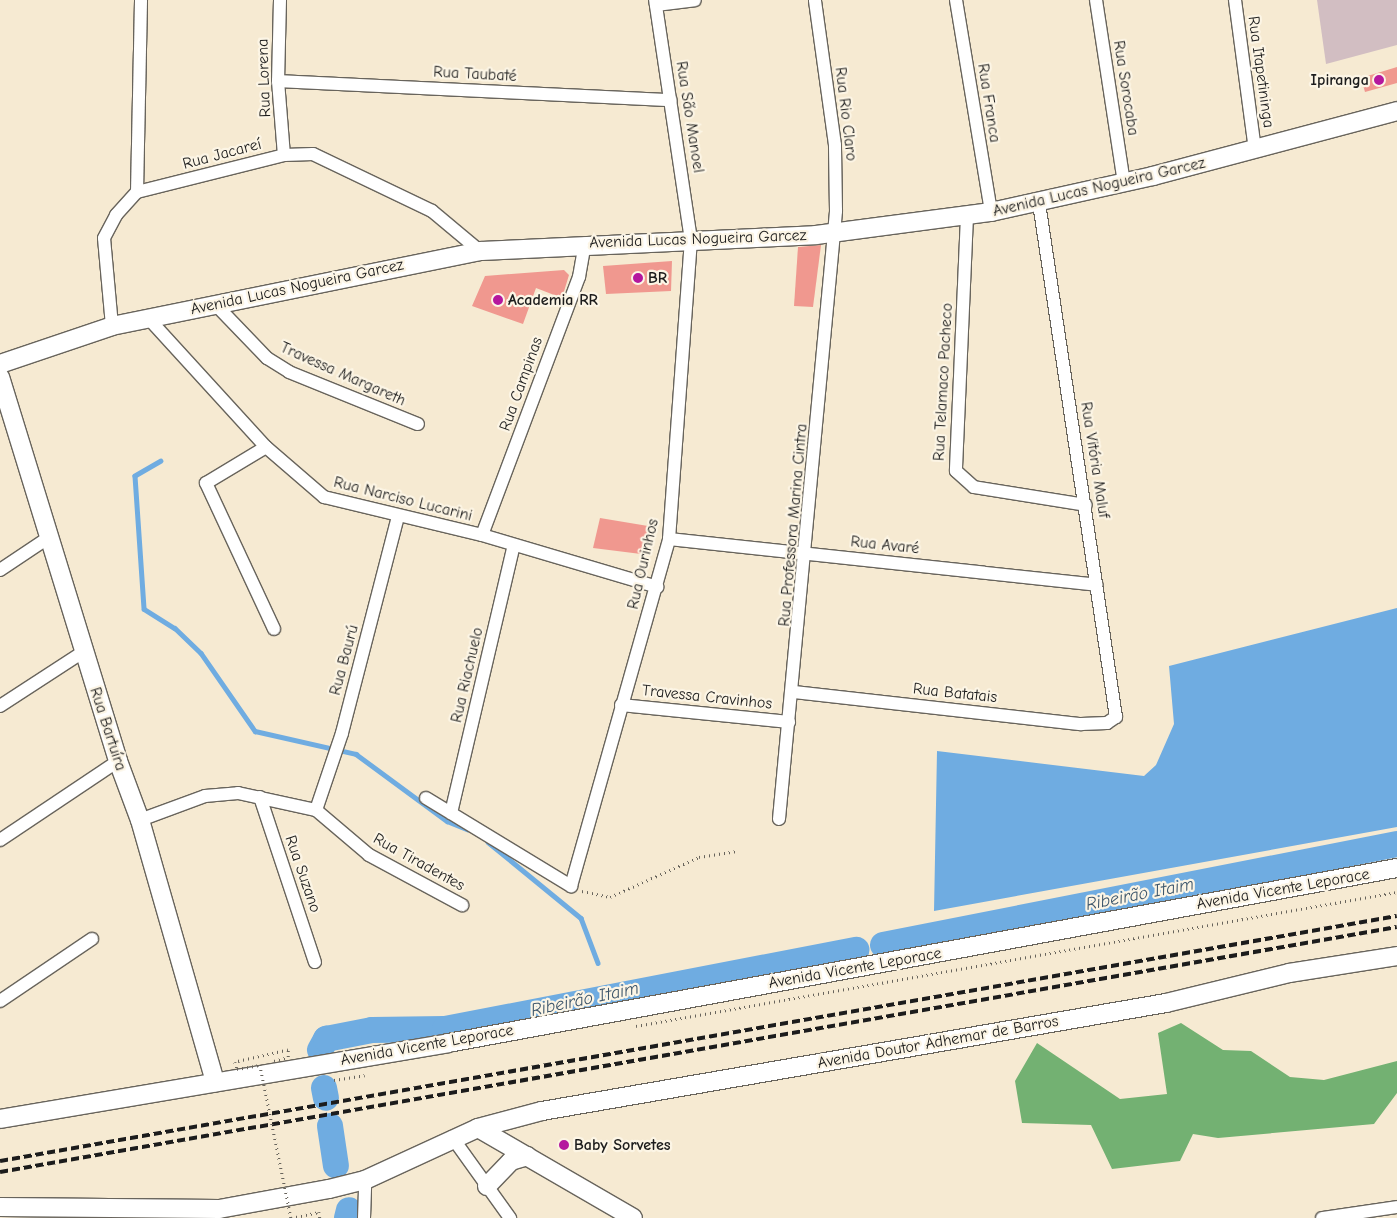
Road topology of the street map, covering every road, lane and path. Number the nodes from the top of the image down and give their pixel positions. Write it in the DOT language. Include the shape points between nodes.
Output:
graph roads {
  1 [pos="142,0"];
  2 [pos="280,0"];
  3 [pos="695,0"];
  4 [pos="814,0"];
  5 [pos="956,0"];
  6 [pos="1096,0"];
  7 [pos="1235,0"];
  8 [pos="656,3"];
  9 [pos="278,81"];
  10 [pos="671,100"];
  11 [pos="1397,111"];
  12 [pos="1255,149"];
  13 [pos="284,155"];
  14 [pos="1124,182"];
  15 [pos="137,192"];
  16 [pos="1039,202"];
  17 [pos="991,212"];
  18 [pos="967,216"];
  19 [pos="835,233"];
  20 [pos="691,240"];
  21 [pos="585,244"];
  22 [pos="480,251"];
  23 [pos="216,305"];
  24 [pos="149,318"];
  25 [pos="112,326"];
  26 [pos="0,364"];
  27 [pos="0,377"];
  28 [pos="418,424"];
  29 [pos="266,447"];
  30 [pos="1086,505"];
  31 [pos="398,516"];
  32 [pos="482,535"];
  33 [pos="48,538"];
  34 [pos="669,539"];
  35 [pos="514,545"];
  36 [pos="807,553"];
  37 [pos="0,570"];
  38 [pos="1098,585"];
  39 [pos="657,587"];
  40 [pos="274,629"];
  41 [pos="83,652"];
  42 [pos="794,692"];
  43 [pos="621,705"];
  44 [pos="0,706"];
  45 [pos="1113,721"];
  46 [pos="789,722"];
  47 [pos="118,761"];
  48 [pos="260,797"];
  49 [pos="426,798"];
  50 [pos="316,810"];
  51 [pos="451,813"];
  52 [pos="779,819"];
  53 [pos="140,820"];
  54 [pos="0,840"];
  55 [pos="736,851"];
  56 [pos="1397,868"];
  57 [pos="571,886"];
  58 [pos="462,905"];
  59 [pos="92,939"];
  60 [pos="1397,956"];
  61 [pos="315,962"];
  62 [pos="0,1001"];
  63 [pos="274,1060"];
  64 [pos="215,1082"];
  65 [pos="0,1119"];
  66 [pos="478,1128"];
  67 [pos="452,1137"];
  68 [pos="527,1156"];
  69 [pos="359,1182"];
  70 [pos="487,1186"];
  71 [pos="0,1207"];
  72 [pos="1397,1207"];
  73 [pos="320,1218"];
  74 [pos="364,1218"];
  75 [pos="510,1218"];
  76 [pos="633,1218"];
  77 [pos="1322,1218"];
  1 -- 15 [label="street"];
  2 -- 9 [label="street, Rua Lorena"];
  3 -- 8 [label="street"];
  4 -- 19 [label="street, Rua Rio Claro" via="835,145"];
  5 -- 17 [label="street, Rua Franca"];
  6 -- 14 [label="street, Rua Sorocaba"];
  7 -- 12 [label="street, Rua Itapetininga"];
  8 -- 10 [label="street, Rua São Manoel"];
  9 -- 10 [label="street, Rua Taubaté"];
  9 -- 13 [label="street, Rua Lorena"];
  10 -- 20 [label="street, Rua São Manoel"];
  11 -- 12 [label="main road, Avenida Lucas Nogueira Garcez"];
  12 -- 14 [label="main road, Avenida Lucas Nogueira Garcez"];
  13 -- 15 [label="street, Rua Jacareí"];
  13 -- 22 [label="street, Rua Jacareí" via="313,154 340,163 432,211"];
  14 -- 16 [label="main road, Avenida Lucas Nogueira Garcez"];
  15 -- 25 [label="street" via="116,215 104,238"];
  16 -- 17 [label="main road, Avenida Lucas Nogueira Garcez"];
  16 -- 30 [label="street, Rua Vitória Maluf"];
  17 -- 18 [label="main road, Avenida Lucas Nogueira Garcez"];
  18 -- 19 [label="main road, Avenida Lucas Nogueira Garcez"];
  18 -- 30 [label="street, Rua Telamaco Pacheco" via="956,471 974,487"];
  19 -- 20 [label="main road, Avenida Lucas Nogueira Garcez"];
  19 -- 36 [label="street, Rua Professora Marina Cintra"];
  20 -- 21 [label="main road, Avenida Lucas Nogueira Garcez"];
  20 -- 34 [label="street, Rua Ourinhos"];
  21 -- 22 [label="main road, Avenida Lucas Nogueira Garcez"];
  21 -- 32 [label="street, Rua Campinas" via="579,277"];
  22 -- 23 [label="main road, Avenida Lucas Nogueira Garcez"];
  23 -- 24 [label="main road, Avenida Lucas Nogueira Garcez"];
  23 -- 28 [label="street, Travessa Margareth" via="267,358 289,372"];
  24 -- 25 [label="main road, Avenida Lucas Nogueira Garcez"];
  24 -- 29 [label="street, Rua Narciso Lucarini"];
  25 -- 26 [label="main road, Avenida Lucas Nogueira Garcez"];
  27 -- 33 [label="main road, Rua Bartuíra"];
  29 -- 31 [label="street, Rua Narciso Lucarini" via="324,497"];
  29 -- 40 [label="street" via="206,483"];
  30 -- 38 [label="street, Rua Vitória Maluf"];
  31 -- 32 [label="street, Rua Narciso Lucarini"];
  31 -- 50 [label="street, Rua Baurú" via="342,733"];
  32 -- 35 [label="street, Rua Narciso Lucarini"];
  33 -- 37 [label="street"];
  33 -- 41 [label="main road, Rua Bartuíra"];
  34 -- 36 [label="street, Rua Avaré"];
  34 -- 39 [label="street, Rua Ourinhos"];
  35 -- 39 [label="street, Rua Narciso Lucarini"];
  35 -- 51 [label="street, Rua Riachuelo"];
  36 -- 38 [label="street, Rua Avaré"];
  36 -- 42 [label="street, Rua Professora Marina Cintra"];
  38 -- 45 [label="street, Rua Vitória Maluf" via="1117,711"];
  39 -- 43 [label="street, Rua Ourinhos"];
  41 -- 44 [label="street"];
  41 -- 47 [label="main road, Rua Bartuíra"];
  42 -- 45 [label="street, Rua Batatais" via="1081,724"];
  42 -- 46 [label="street, Rua Professora Marina Cintra"];
  43 -- 46 [label="street, Travessa Cravinhos"];
  43 -- 57 [label="street, Rua Ourinhos"];
  46 -- 52 [label="street, Rua Professora Marina Cintra"];
  47 -- 53 [label="main road, Rua Bartuíra"];
  47 -- 54 [label="street"];
  48 -- 50 [label="street, Rua Tiradentes"];
  48 -- 53 [label="street, Rua Tiradentes" via="238,793 205,796"];
  48 -- 61 [label="street, Rua Suzano"];
  49 -- 51 [label="street"];
  50 -- 58 [label="street, Rua Tiradentes" via="369,855"];
  51 -- 57 [label="street"];
  53 -- 64 [label="main road, Rua Bartuíra"];
  55 -- 57 [label="path" via="699,857 610,897 594,896"];
  56 -- 64 [label="main road, Avenida Vicente Leporace"];
  59 -- 62 [label="street"];
  60 -- 66 [label="main road, Avenida Doutor Adhemar de Barros" via="1289,973 1166,1003 542,1111"];
  63 -- 73 [label="path, bridge" via="288,1057 288,1050 235,1062 237,1069 260,1065 291,1218 319,1212"];
  64 -- 65 [label="main road, Avenida Vicente Leporace"];
  66 -- 67 [label="main road, Avenida Doutor Adhemar de Barros"];
  66 -- 68 [label="main road"];
  67 -- 69 [label="main road, Avenida Doutor Adhemar de Barros"];
  67 -- 70 [label="street"];
  68 -- 70 [label="main road" via="511,1161"];
  68 -- 76 [label="main road"];
  69 -- 71 [label="main road, Avenida Doutor Adhemar de Barros" via="219,1209"];
  69 -- 74 [label="street"];
  70 -- 75 [label="street"];
  72 -- 77 [label="street"];
}
